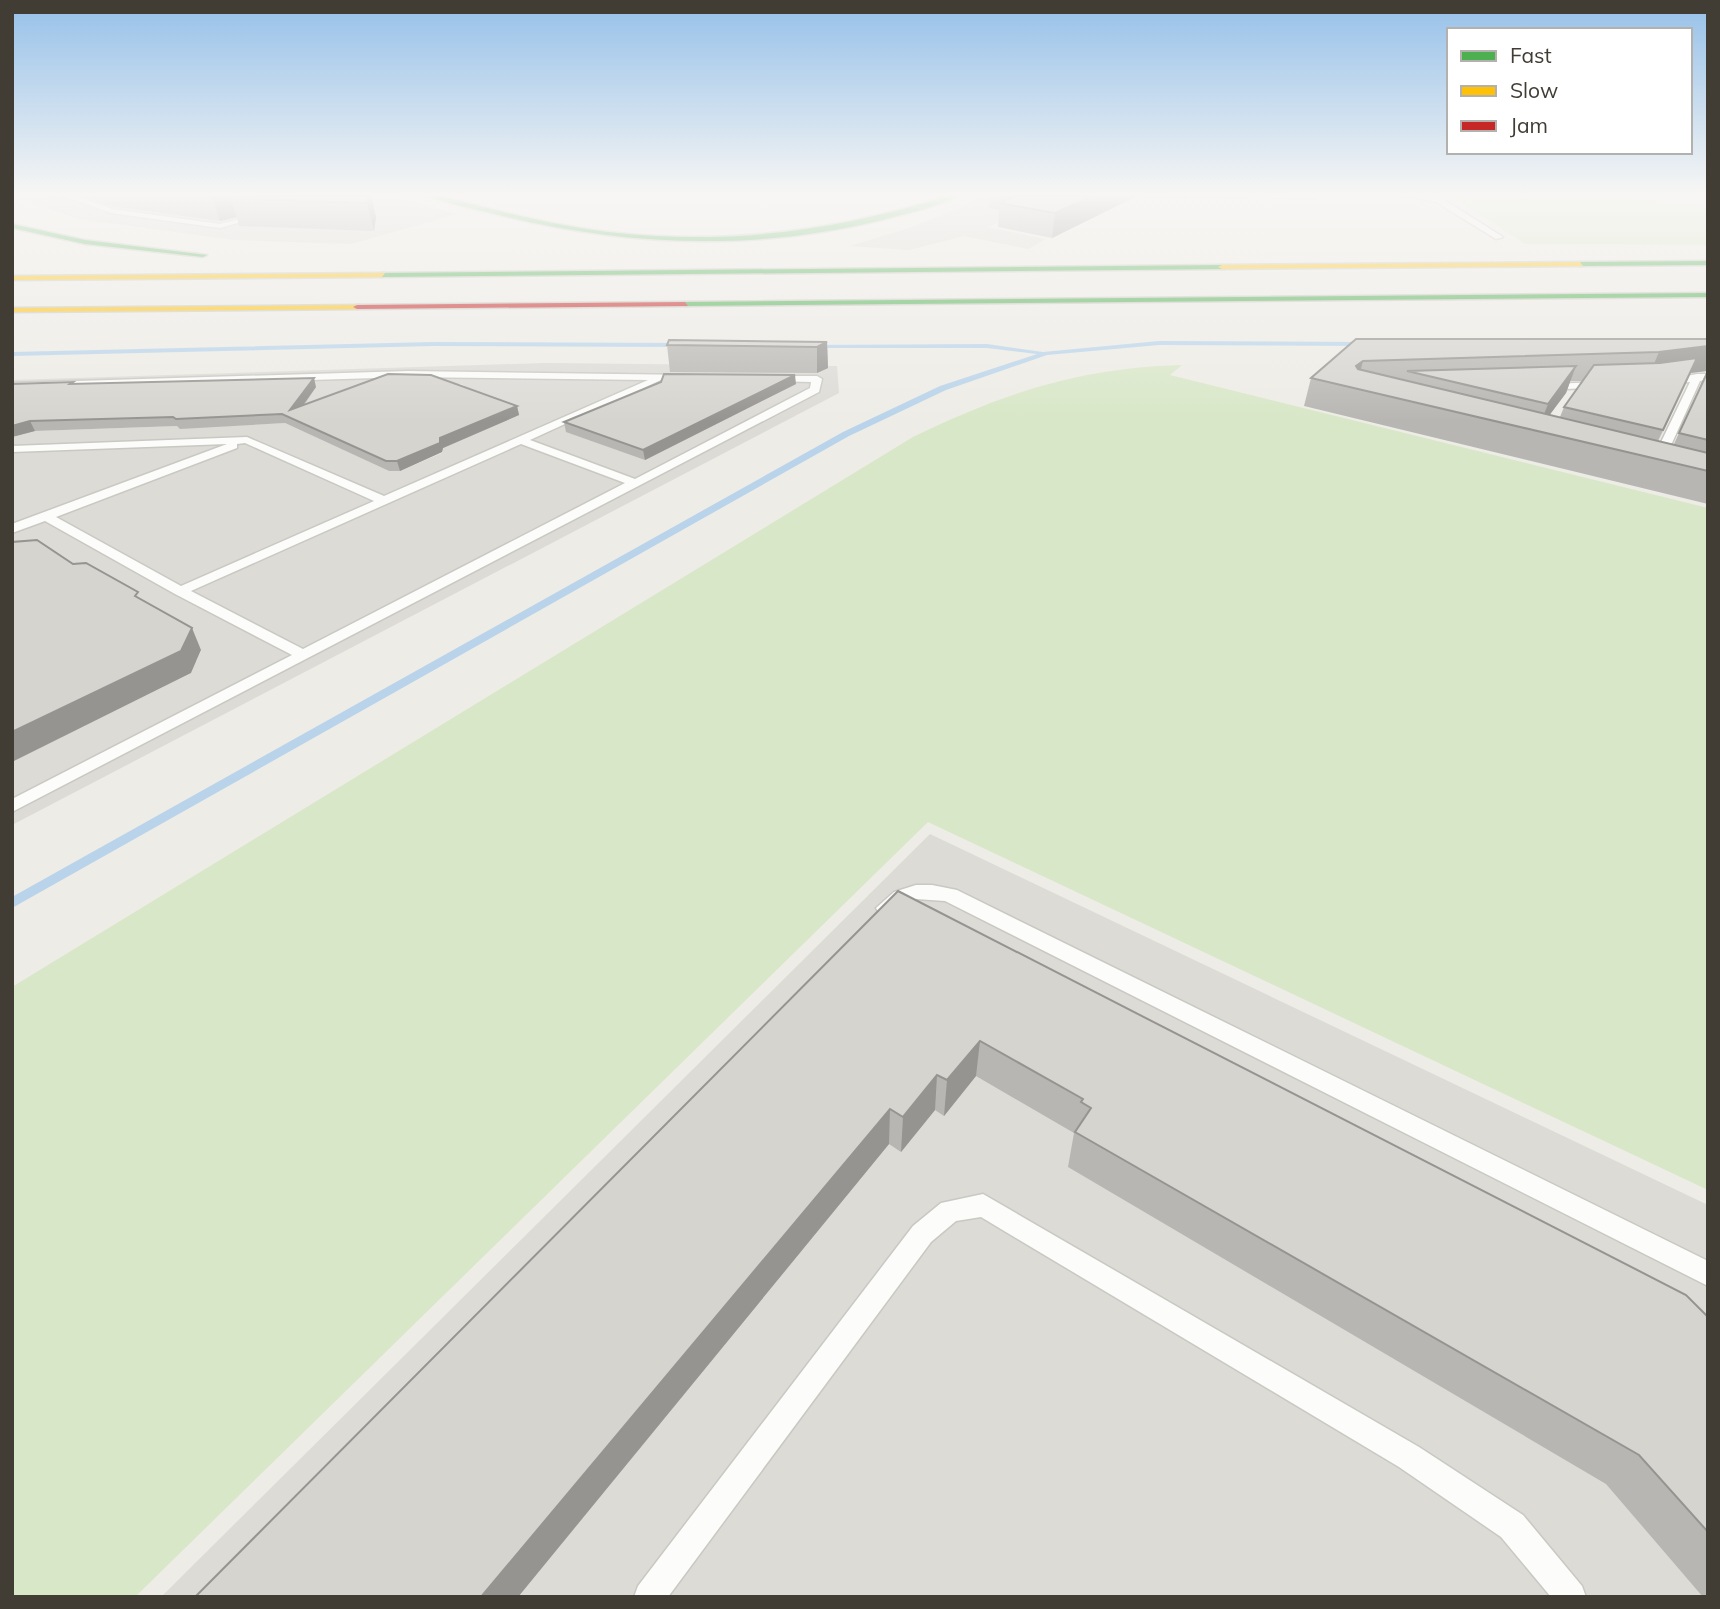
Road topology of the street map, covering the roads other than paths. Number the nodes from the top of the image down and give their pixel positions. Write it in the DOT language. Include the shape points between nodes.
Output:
graph roads {
  1 [pos="787,271"];
  2 [pos="12,278"];
  3 [pos="1708,295"];
  4 [pos="12,310"];
  5 [pos="663,377"];
  6 [pos="701,377"];
  7 [pos="1702,377"];
  8 [pos="766,378"];
  9 [pos="1648,384"];
  10 [pos="1621,385"];
  11 [pos="12,386"];
  12 [pos="1579,386"];
  13 [pos="1538,388"];
  14 [pos="1572,397"];
  15 [pos="247,440"];
  16 [pos="519,440"];
  17 [pos="12,449"];
  18 [pos="1643,463"];
  19 [pos="1655,466"];
  20 [pos="1668,469"];
  21 [pos="633,482"];
  22 [pos="384,501"];
  23 [pos="46,516"];
  24 [pos="12,529"];
  25 [pos="180,591"];
  26 [pos="303,654"];
  27 [pos="12,806"];
  28 [pos="867,928"];
  29 [pos="1708,1274"];
  30 [pos="649,1597"];
  31 [pos="1571,1597"];
  1 -- 2 [label="main road"];
  3 -- 4 [label="main road"];
  5 -- 6 [label="lane"];
  5 -- 11 [label="lane" via="408,374"];
  5 -- 16 [label="lane"];
  7 -- 9 [label="lane"];
  7 -- 19 [label="lane"];
  8 -- 21 [label="lane" via="817,379 815,390"];
  10 -- 12 [label="lane"];
  12 -- 13 [label="lane"];
  12 -- 14 [label="lane"];
  15 -- 17 [label="lane"];
  15 -- 22 [label="lane"];
  15 -- 23 [label="lane"];
  16 -- 21 [label="lane"];
  16 -- 22 [label="lane"];
  18 -- 19 [label="lane"];
  19 -- 20 [label="lane"];
  21 -- 26 [label="lane"];
  22 -- 25 [label="lane"];
  23 -- 24 [label="lane"];
  23 -- 25 [label="lane"];
  25 -- 26 [label="lane"];
  26 -- 27 [label="lane"];
  28 -- 29 [label="lane" via="897,898 926,889 950,895"];
  30 -- 31 [label="lane" via="922,1234 950,1211 983,1205 1409,1457 1512,1525"];
}
